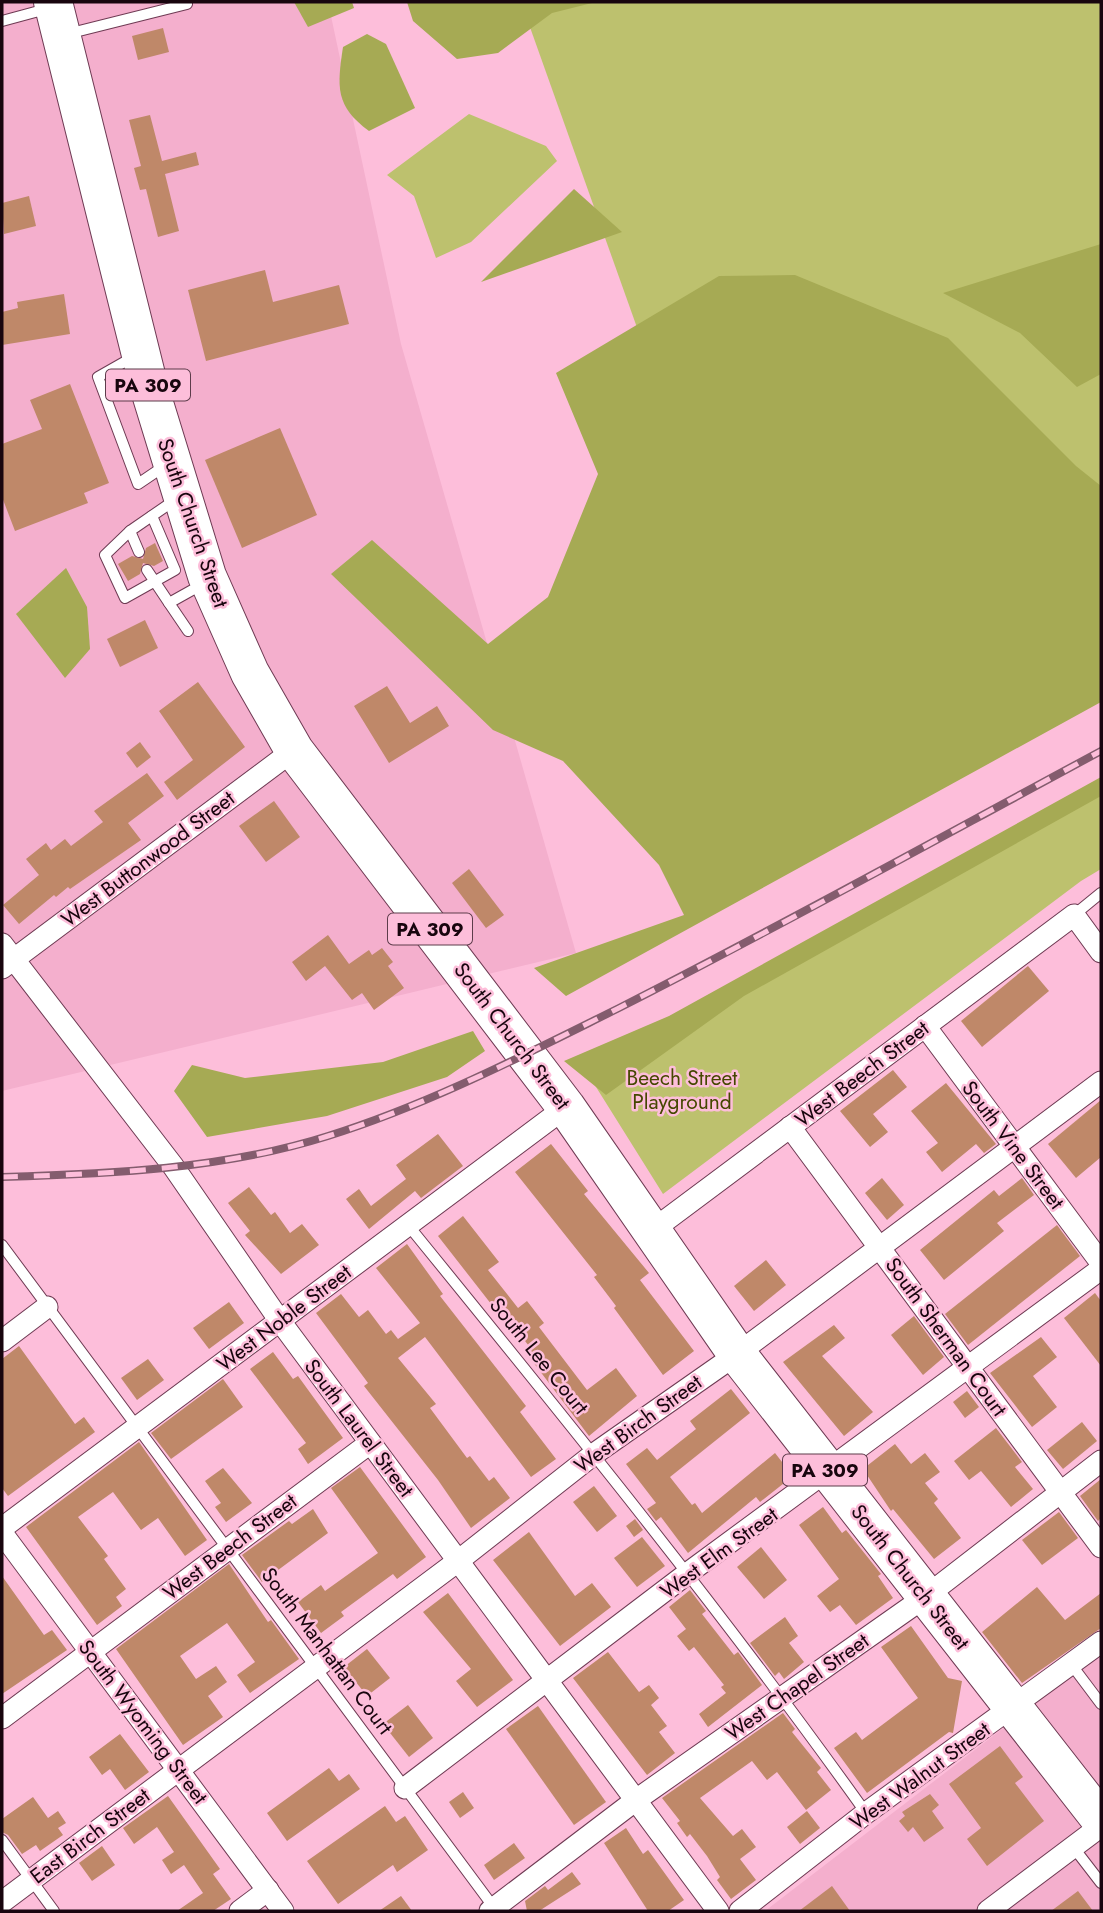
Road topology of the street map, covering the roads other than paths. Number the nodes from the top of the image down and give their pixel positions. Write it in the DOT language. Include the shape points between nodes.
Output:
graph roads {
  1 [pos="187,4"];
  2 [pos="56,15"];
  3 [pos="2,21"];
  4 [pos="140,353"];
  5 [pos="168,491"];
  6 [pos="130,531"];
  7 [pos="139,552"];
  8 [pos="147,570"];
  9 [pos="209,581"];
  10 [pos="153,583"];
  11 [pos="169,603"];
  12 [pos="188,631"];
  13 [pos="294,750"];
  14 [pos="1101,893"];
  15 [pos="1074,915"];
  16 [pos="1101,952"];
  17 [pos="5,958"];
  18 [pos="925,1026"];
  19 [pos="1101,1082"];
  20 [pos="566,1107"];
  21 [pos="790,1127"];
  22 [pos="1014,1146"];
  23 [pos="408,1225"];
  24 [pos="650,1232"];
  25 [pos="2,1245"];
  26 [pos="879,1247"];
  27 [pos="1101,1263"];
  28 [pos="1101,1269"];
  29 [pos="47,1307"];
  30 [pos="280,1321"];
  31 [pos="2,1340"];
  32 [pos="737,1354"];
  33 [pos="968,1368"];
  34 [pos="137,1427"];
  35 [pos="370,1443"];
  36 [pos="594,1454"];
  37 [pos="1101,1461"];
  38 [pos="828,1473"];
  39 [pos="1060,1492"];
  40 [pos="2,1530"];
  41 [pos="1101,1547"];
  42 [pos="228,1549"];
  43 [pos="458,1561"];
  44 [pos="688,1573"];
  45 [pos="925,1597"];
  46 [pos="1101,1642"];
  47 [pos="90,1652"];
  48 [pos="1071,1664"];
  49 [pos="316,1668"];
  50 [pos="548,1682"];
  51 [pos="783,1697"];
  52 [pos="1101,1704"];
  53 [pos="1014,1707"];
  54 [pos="2,1718"];
  55 [pos="178,1770"];
  56 [pos="405,1788"];
  57 [pos="636,1800"];
  58 [pos="866,1814"];
  59 [pos="1101,1823"];
  60 [pos="2,1840"];
  61 [pos="1074,1848"];
  62 [pos="32,1880"];
  63 [pos="1101,1883"];
  64 [pos="268,1890"];
  65 [pos="2,1902"];
  66 [pos="494,1910"];
  67 [pos="54,1911"];
  68 [pos="240,1911"];
  69 [pos="283,1911"];
  70 [pos="718,1911"];
  71 [pos="740,1911"];
  72 [pos="988,1911"];
  1 -- 2 [label="lane"];
  2 -- 3 [label="lane"];
  2 -- 4 [label="highway, South Church Street / PA 309"];
  4 -- 5 [label="highway, South Church Street / PA 309"];
  4 -- 5 [label="lane" via="98,377 138,484"];
  5 -- 6 [label="lane"];
  5 -- 9 [label="highway, South Church Street / PA 309"];
  5 -- 10 [label="lane" via="175,570"];
  6 -- 7 [label="lane"];
  6 -- 10 [label="lane" via="104,555 125,598"];
  8 -- 10 [label="lane"];
  9 -- 11 [label="lane"];
  9 -- 13 [label="highway, South Church Street / PA 309" via="250,673"];
  10 -- 11 [label="lane"];
  11 -- 12 [label="lane"];
  13 -- 17 [label="street, West Buttonwood Street"];
  13 -- 20 [label="highway, South Church Street / PA 309"];
  14 -- 15 [label="lane"];
  15 -- 16 [label="street"];
  15 -- 18 [label="street, West Beech Street"];
  17 -- 30 [label="street, South Laurel Street" via="173,1166"];
  18 -- 21 [label="street, West Beech Street"];
  18 -- 22 [label="street, South Vine Street"];
  19 -- 22 [label="street, West Birch Street"];
  20 -- 23 [label="street, West Noble Street"];
  20 -- 24 [label="highway, South Church Street / PA 309"];
  21 -- 24 [label="street, West Beech Street"];
  21 -- 26 [label="street, South Sherman Court"];
  22 -- 26 [label="street, West Birch Street"];
  22 -- 27 [label="street, South Vine Street"];
  23 -- 30 [label="street, West Noble Street"];
  23 -- 36 [label="lane, South Lee Court"];
  24 -- 32 [label="highway, South Church Street / PA 309"];
  25 -- 29 [label="lane, South Manhattan Court"];
  26 -- 32 [label="street, West Birch Street"];
  26 -- 33 [label="street, South Sherman Court"];
  28 -- 33 [label="street, West Elm Street"];
  29 -- 31 [label="street"];
  29 -- 34 [label="lane, South Manhattan Court"];
  30 -- 34 [label="street, West Noble Street"];
  30 -- 35 [label="street, South Laurel Street"];
  32 -- 36 [label="street, West Birch Street"];
  32 -- 38 [label="highway, South Church Street / PA 309"];
  33 -- 38 [label="street, West Elm Street"];
  33 -- 39 [label="street, South Sherman Court"];
  34 -- 40 [label="street, West Noble Street"];
  34 -- 42 [label="lane, South Manhattan Court"];
  35 -- 42 [label="street, West Beech Street"];
  35 -- 43 [label="street, South Laurel Street"];
  36 -- 43 [label="street, West Birch Street"];
  36 -- 44 [label="lane, South Lee Court"];
  37 -- 39 [label="street, West Chapel Street"];
  38 -- 44 [label="street, West Elm Street"];
  38 -- 45 [label="highway, South Church Street / PA 309"];
  39 -- 41 [label="street, South Sherman Court"];
  39 -- 45 [label="street, West Chapel Street"];
  40 -- 47 [label="street, South Wyoming Street"];
  42 -- 47 [label="street, West Beech Street"];
  42 -- 49 [label="lane, South Manhattan Court"];
  43 -- 49 [label="street, West Birch Street"];
  43 -- 50 [label="street, South Laurel Street"];
  44 -- 50 [label="street, West Elm Street"];
  44 -- 51 [label="lane, South Lee Court"];
  45 -- 51 [label="street, West Chapel Street"];
  45 -- 53 [label="highway, South Church Street / PA 309"];
  46 -- 48 [label="street, West Walnut Street"];
  47 -- 54 [label="street, West Beech Street"];
  47 -- 55 [label="street, South Wyoming Street"];
  48 -- 52 [label="lane"];
  48 -- 53 [label="street, West Walnut Street"];
  49 -- 55 [label="street, West Birch Street"];
  49 -- 56 [label="lane, South Manhattan Court"];
  50 -- 56 [label="street, West Elm Street"];
  50 -- 57 [label="street, South Laurel Street"];
  51 -- 57 [label="street, West Chapel Street"];
  51 -- 58 [label="lane, South Lee Court"];
  53 -- 58 [label="street, West Walnut Street"];
  53 -- 59 [label="highway, South Church Street / PA 309"];
  55 -- 62 [label="street, East Birch Street"];
  55 -- 64 [label="street, South Wyoming Street"];
  56 -- 66 [label="lane, South Manhattan Court"];
  57 -- 66 [label="street, West Chapel Street"];
  57 -- 70 [label="street, South Laurel Street"];
  58 -- 71 [label="street, West Walnut Street"];
  59 -- 61 [label="street"];
  60 -- 62 [label="lane"];
  61 -- 63 [label="lane"];
  61 -- 72 [label="street"];
  62 -- 65 [label="street, East Birch Street"];
  62 -- 67 [label="lane"];
  64 -- 68 [label="street"];
  64 -- 69 [label="street, South Wyoming Street"];
}
